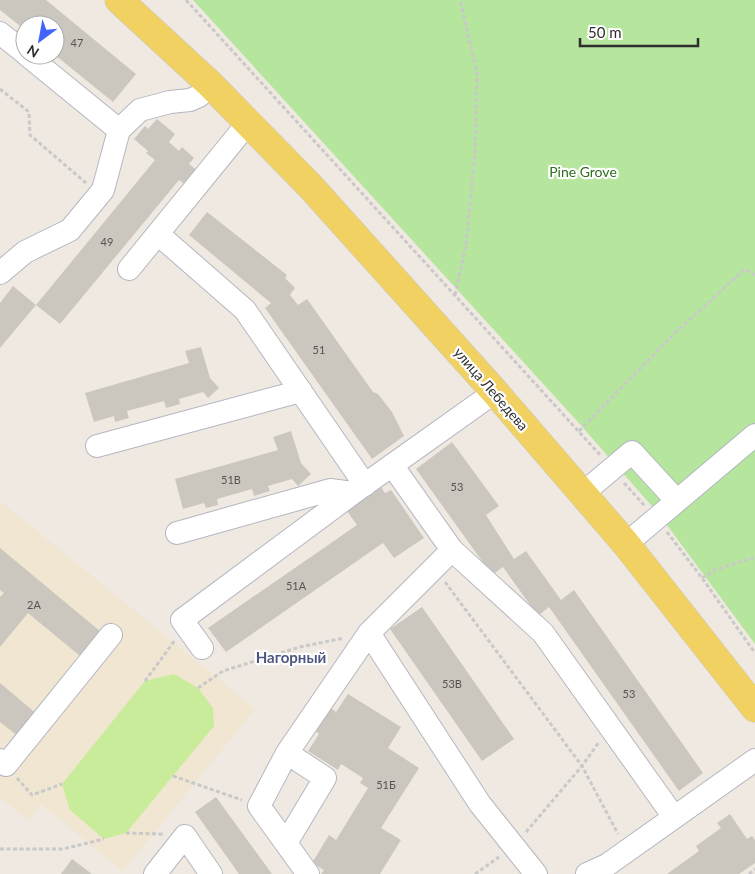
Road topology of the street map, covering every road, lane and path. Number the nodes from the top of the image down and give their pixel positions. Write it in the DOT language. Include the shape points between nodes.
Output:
graph roads {
  1 [pos="119,0"];
  2 [pos="186,0"];
  3 [pos="460,0"];
  4 [pos="0,33"];
  5 [pos="15,45"];
  6 [pos="39,65"];
  7 [pos="212,85"];
  8 [pos="0,89"];
  9 [pos="248,123"];
  10 [pos="119,130"];
  11 [pos="79,177"];
  12 [pos="158,234"];
  13 [pos="129,269"];
  14 [pos="0,273"];
  15 [pos="755,275"];
  16 [pos="455,296"];
  17 [pos="301,391"];
  18 [pos="495,392"];
  19 [pos="579,431"];
  20 [pos="755,434"];
  21 [pos="97,446"];
  22 [pos="392,466"];
  23 [pos="612,469"];
  24 [pos="359,489"];
  25 [pos="582,494"];
  26 [pos="677,501"];
  27 [pos="656,519"];
  28 [pos="177,532"];
  29 [pos="626,544"];
  30 [pos="452,550"];
  31 [pos="755,557"];
  32 [pos="435,567"];
  33 [pos="702,578"];
  34 [pos="185,625"];
  35 [pos="369,633"];
  36 [pos="111,635"];
  37 [pos="202,648"];
  38 [pos="755,653"];
  39 [pos="145,681"];
  40 [pos="198,688"];
  41 [pos="755,708"];
  42 [pos="610,727"];
  43 [pos="287,753"];
  44 [pos="755,760"];
  45 [pos="3,762"];
  46 [pos="582,766"];
  47 [pos="173,776"];
  48 [pos="62,784"];
  49 [pos="259,806"];
  50 [pos="674,817"];
  51 [pos="126,833"];
  52 [pos="185,836"];
  53 [pos="104,839"];
  54 [pos="286,843"];
  55 [pos="514,846"];
  56 [pos="0,849"];
  57 [pos="626,851"];
  58 [pos="755,869"];
  59 [pos="602,871"];
  60 [pos="155,874"];
  61 [pos="211,874"];
  62 [pos="308,874"];
  63 [pos="476,874"];
  64 [pos="536,874"];
  65 [pos="748,874"];
  1 -- 7 [label="main road, улица Лебедева"];
  2 -- 16 [label="path"];
  3 -- 16 [label="path" via="477,73 466,245"];
  4 -- 5 [label="street"];
  6 -- 10 [label="street"];
  7 -- 9 [label="main road, улица Лебедева"];
  7 -- 10 [label="street" via="190,100 140,110"];
  8 -- 11 [label="path" via="29,112 30,135"];
  9 -- 12 [label="street"];
  9 -- 18 [label="main road, улица Лебедева" via="311,187"];
  10 -- 14 [label="street" via="103,190 76,223 70,230 25,252"];
  12 -- 13 [label="street"];
  12 -- 17 [label="street" via="245,310"];
  15 -- 19 [label="path" via="745,269 676,332"];
  16 -- 19 [label="path"];
  17 -- 21 [label="street"];
  17 -- 24 [label="street"];
  18 -- 22 [label="street"];
  18 -- 25 [label="main road, улица Лебедева"];
  19 -- 23 [label="path"];
  20 -- 26 [label="street"];
  22 -- 24 [label="street"];
  22 -- 30 [label="street"];
  23 -- 25 [label="street"];
  23 -- 26 [label="street" via="632,452"];
  23 -- 27 [label="path"];
  24 -- 28 [label="street" via="330,490"];
  24 -- 34 [label="street" via="182,620"];
  25 -- 29 [label="main road, улица Лебедева"];
  26 -- 27 [label="street"];
  27 -- 29 [label="street"];
  27 -- 33 [label="path"];
  29 -- 41 [label="main road, улица Лебедева"];
  30 -- 32 [label="street"];
  30 -- 42 [label="street" via="543,633"];
  31 -- 33 [label="path" via="715,570"];
  32 -- 35 [label="street"];
  32 -- 46 [label="path"];
  33 -- 38 [label="path"];
  34 -- 37 [label="street"];
  34 -- 39 [label="path"];
  35 -- 40 [label="path" via="300,647 223,671"];
  35 -- 43 [label="street"];
  35 -- 55 [label="street" via="480,804"];
  36 -- 45 [label="street"];
  42 -- 46 [label="path"];
  42 -- 50 [label="street"];
  43 -- 49 [label="street"];
  43 -- 54 [label="street" via="325,778"];
  44 -- 50 [label="street"];
  45 -- 48 [label="path" via="32,795"];
  46 -- 55 [label="path"];
  46 -- 57 [label="path"];
  47 -- 49 [label="path"];
  49 -- 54 [label="street"];
  50 -- 57 [label="street"];
  51 -- 52 [label="path"];
  52 -- 60 [label="street"];
  52 -- 61 [label="street"];
  53 -- 56 [label="path" via="64,849"];
  54 -- 62 [label="street"];
  55 -- 63 [label="path"];
  55 -- 64 [label="street"];
  57 -- 59 [label="street"];
  58 -- 65 [label="path"];
}
